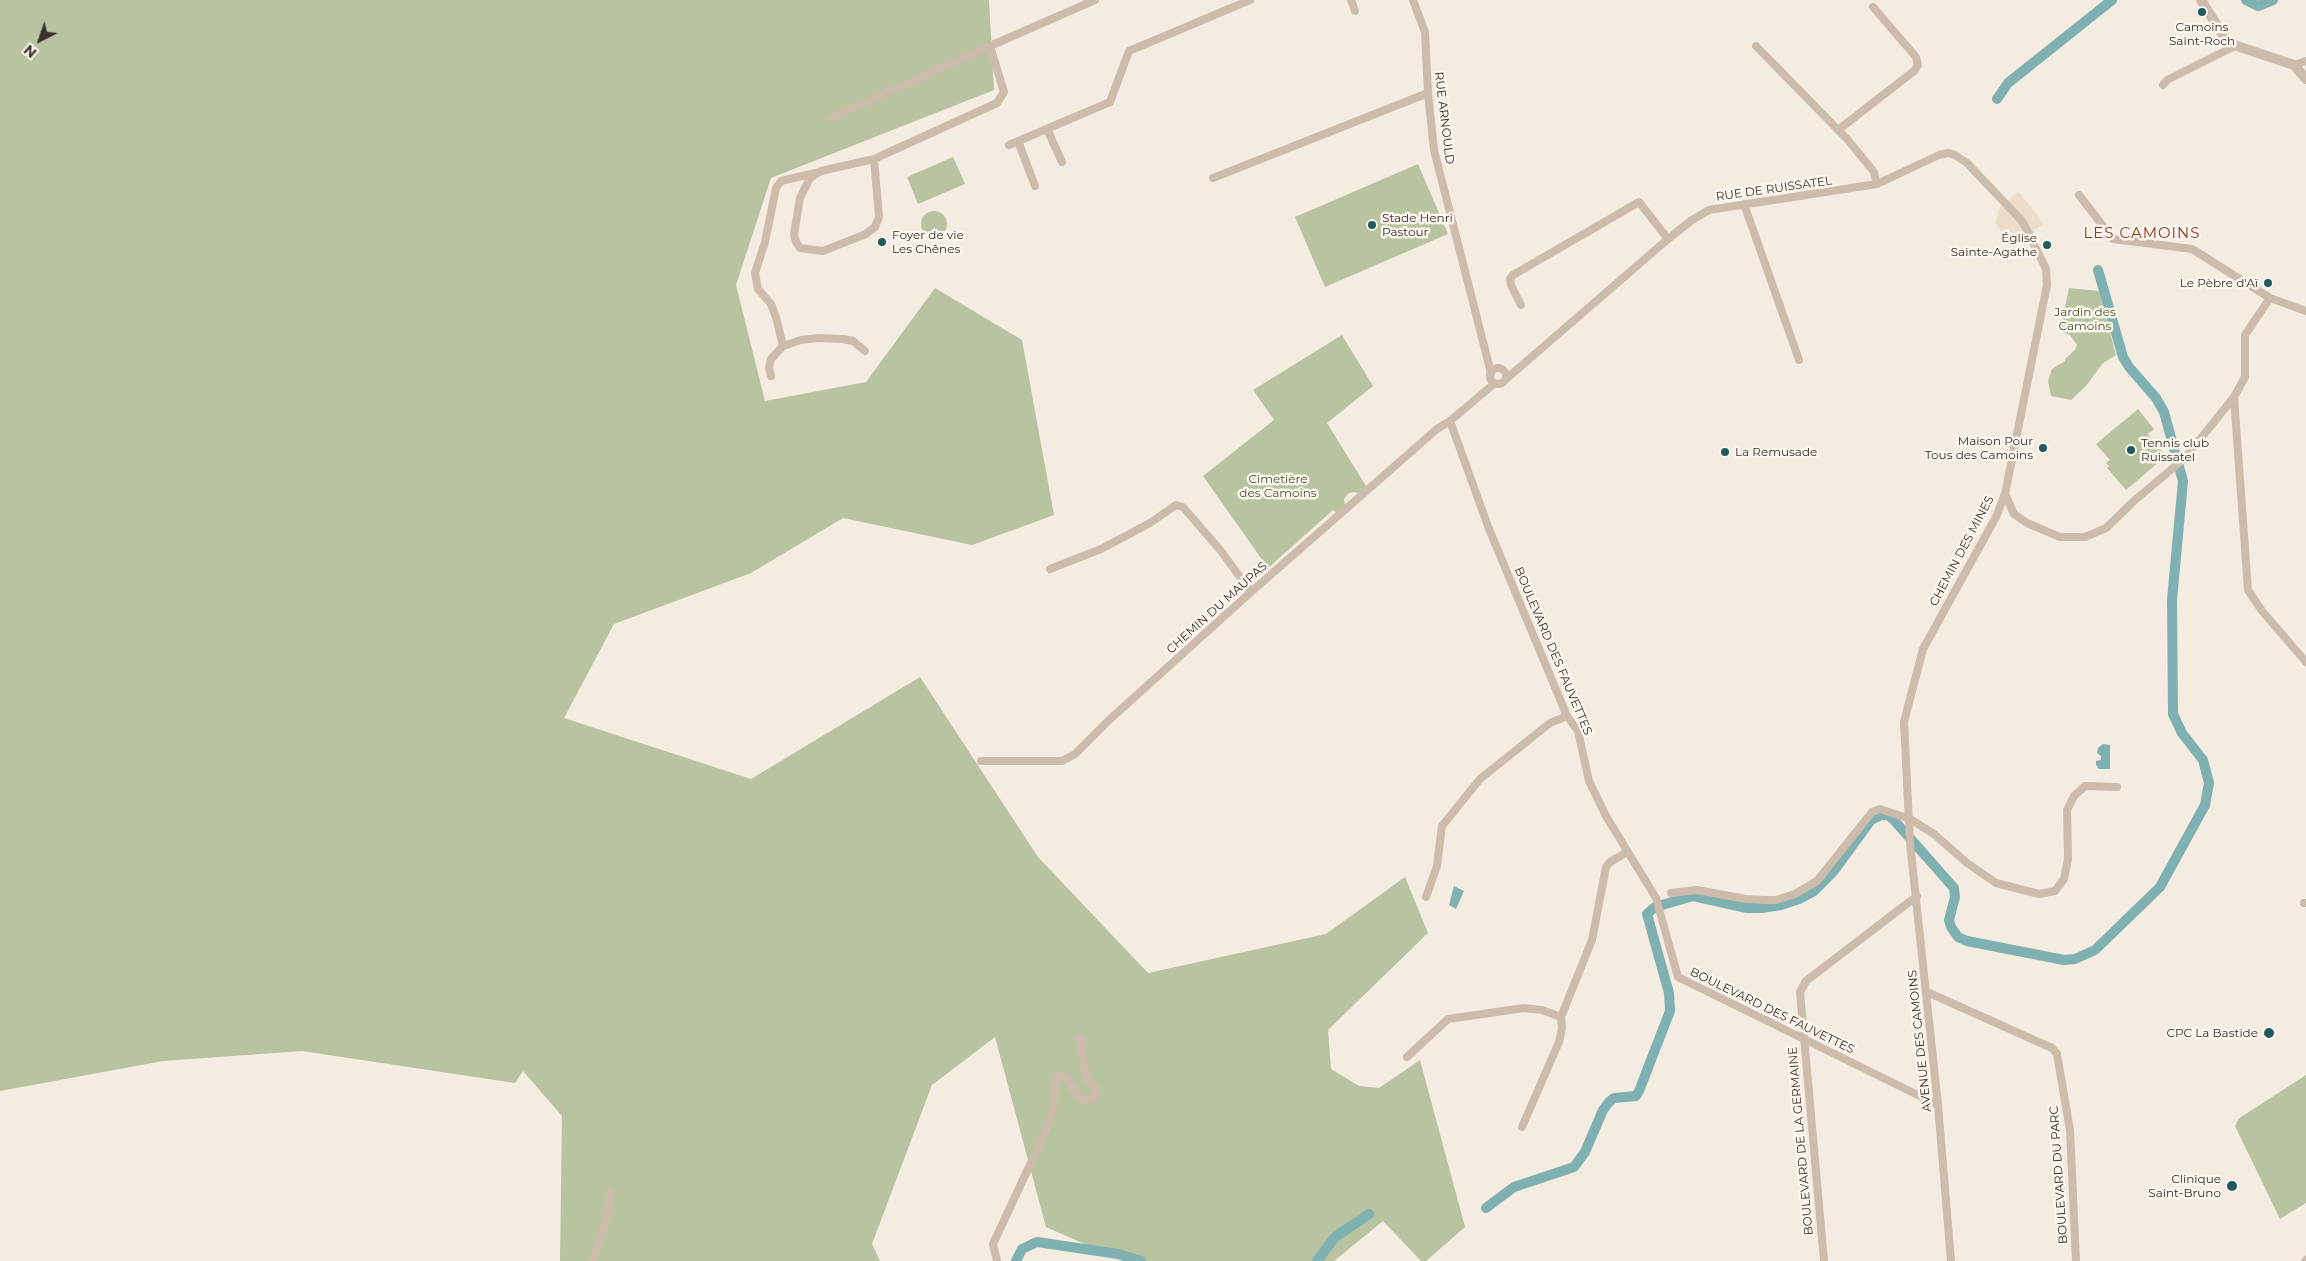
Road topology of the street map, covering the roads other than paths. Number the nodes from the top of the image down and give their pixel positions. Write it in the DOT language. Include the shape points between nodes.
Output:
graph roads {
  1 [pos="1095,0"];
  2 [pos="1250,0"];
  3 [pos="1351,0"];
  4 [pos="1413,0"];
  5 [pos="2202,0"];
  6 [pos="1873,7"];
  7 [pos="1355,11"];
  8 [pos="990,46"];
  9 [pos="1756,46"];
  10 [pos="2235,46"];
  11 [pos="2306,61"];
  12 [pos="2294,65"];
  13 [pos="2306,79"];
  14 [pos="2163,85"];
  15 [pos="1428,92"];
  16 [pos="831,118"];
  17 [pos="1047,129"];
  18 [pos="1838,130"];
  19 [pos="1018,141"];
  20 [pos="1009,145"];
  21 [pos="874,159"];
  22 [pos="1062,162"];
  23 [pos="821,171"];
  24 [pos="1213,178"];
  25 [pos="1877,184"];
  26 [pos="1035,186"];
  27 [pos="2079,195"];
  28 [pos="2005,203"];
  29 [pos="1744,204"];
  30 [pos="1668,239"];
  31 [pos="2270,298"];
  32 [pos="1521,305"];
  33 [pos="2306,311"];
  34 [pos="783,346"];
  35 [pos="865,350"];
  36 [pos="1487,356"];
  37 [pos="1799,360"];
  38 [pos="1491,373"];
  39 [pos="1502,373"];
  40 [pos="771,376"];
  41 [pos="1495,383"];
  42 [pos="2234,398"];
  43 [pos="1450,421"];
  44 [pos="2005,494"];
  45 [pos="1050,569"];
  46 [pos="1251,592"];
  47 [pos="2306,662"];
  48 [pos="1567,716"];
  49 [pos="981,760"];
  50 [pos="2117,787"];
  51 [pos="1910,819"];
  52 [pos="1627,852"];
  53 [pos="1671,893"];
  54 [pos="1917,896"];
  55 [pos="1426,897"];
  56 [pos="1927,992"];
  57 [pos="1561,1017"];
  58 [pos="1080,1038"];
  59 [pos="1803,1039"];
  60 [pos="1406,1057"];
  61 [pos="1938,1105"];
  62 [pos="1522,1127"];
  63 [pos="610,1191"];
  64 [pos="592,1261"];
  65 [pos="998,1261"];
  66 [pos="1824,1261"];
  67 [pos="1951,1261"];
  68 [pos="2076,1261"];
  1 -- 8 [label="street"];
  2 -- 17 [label="street" via="1129,51 1110,102"];
  3 -- 7 [label="street"];
  4 -- 15 [label="street, RUE ARNOULD" via="1425,32"];
  5 -- 10 [label="street" via="2224,38"];
  6 -- 18 [label="street" via="1916,57 1918,65"];
  8 -- 16 [label="street"];
  8 -- 21 [label="street" via="1004,92 997,103"];
  9 -- 18 [label="street"];
  10 -- 12 [label="street"];
  10 -- 14 [label="street"];
  11 -- 12 [label="street"];
  12 -- 13 [label="street"];
  15 -- 24 [label="street"];
  15 -- 36 [label="street, RUE ARNOULD" via="1434,150"];
  17 -- 19 [label="street"];
  17 -- 22 [label="street"];
  18 -- 25 [label="street" via="1867,162"];
  19 -- 20 [label="street"];
  19 -- 26 [label="street"];
  21 -- 23 [label="street"];
  21 -- 23 [label="street" via="879,217 875,227 866,234 823,251 813,251 800,248 794,234 805,185"];
  23 -- 34 [label="street" via="781,181 776,188 755,273 758,289 776,317"];
  25 -- 28 [label="street, RUE DE RUISSATEL" via="1950,153 1961,158"];
  25 -- 29 [label="street, RUE DE RUISSATEL"];
  27 -- 31 [label="street" via="2113,239 2192,249"];
  28 -- 44 [label="street, CHEMIN DES MINES" via="2022,221 2046,269 2047,285"];
  29 -- 30 [label="street, RUE DE RUISSATEL" via="1709,210"];
  29 -- 37 [label="street"];
  30 -- 32 [label="street" via="1639,202 1513,275 1511,285"];
  30 -- 39 [label="street, RUE DE RUISSATEL" via="1516,369"];
  31 -- 33 [label="street"];
  31 -- 42 [label="street" via="2245,335 2245,377"];
  34 -- 35 [label="street" via="818,338 843,339 853,341"];
  34 -- 40 [label="street" via="771,360 768,368"];
  36 -- 38 [label="street, RUE ARNOULD"];
  36 -- 39 [label="street, RUE ARNOULD"];
  38 -- 39 [label="street"];
  38 -- 41 [label="street, RUE ARNOULD"];
  39 -- 41 [label="street, RUE DE RUISSATEL" via="1500,384"];
  41 -- 43 [label="street"];
  42 -- 44 [label="street" via="2185,458 2106,528 2085,538 2060,537 2027,523 2014,514"];
  42 -- 47 [label="street" via="2248,590"];
  43 -- 46 [label="street, CHEMIN DU MAUPAS"];
  43 -- 48 [label="street, BOULEVARD DES FAUVETTES" via="1486,522"];
  44 -- 51 [label="street, CHEMIN DES MINES" via="1996,517 1922,650 1904,722"];
  45 -- 46 [label="street" via="1101,549 1176,505 1183,507 1221,551"];
  46 -- 49 [label="street, CHEMIN DU MAUPAS" via="1075,754 1062,761"];
  48 -- 52 [label="street, BOULEVARD DES FAUVETTES" via="1578,731 1596,797"];
  48 -- 55 [label="street" via="1550,723 1480,779 1442,826 1437,866"];
  50 -- 51 [label="street" via="2085,786 2074,796 2067,810 2068,859 2064,879 2055,891 2039,894 1996,883"];
  51 -- 53 [label="street" via="1888,810 1872,812 1817,880 1786,897 1746,899 1697,890"];
  51 -- 54 [label="street, AVENUE DES CAMOINS"];
  52 -- 57 [label="street" via="1606,868 1592,940"];
  52 -- 59 [label="street, BOULEVARD DES FAUVETTES" via="1656,898 1678,977"];
  54 -- 56 [label="street, AVENUE DES CAMOINS"];
  54 -- 59 [label="street, BOULEVARD DE LA GERMAINE" via="1806,981 1800,992"];
  56 -- 61 [label="street, AVENUE DES CAMOINS"];
  56 -- 68 [label="street, BOULEVARD DU PARC" via="2052,1048 2057,1054 2070,1130"];
  57 -- 60 [label="street" via="1524,1008 1448,1019"];
  57 -- 62 [label="street" via="1559,1042"];
  58 -- 65 [label="street" via="1085,1073 1088,1082 1097,1090 1093,1099 1085,1100 1066,1078 1058,1074 1047,1128 992,1244"];
  59 -- 61 [label="street, BOULEVARD DES FAUVETTES"];
  59 -- 66 [label="street, BOULEVARD DE LA GERMAINE"];
  61 -- 67 [label="street, AVENUE DES CAMOINS"];
  63 -- 64 [label="street" via="609,1209"];
}
